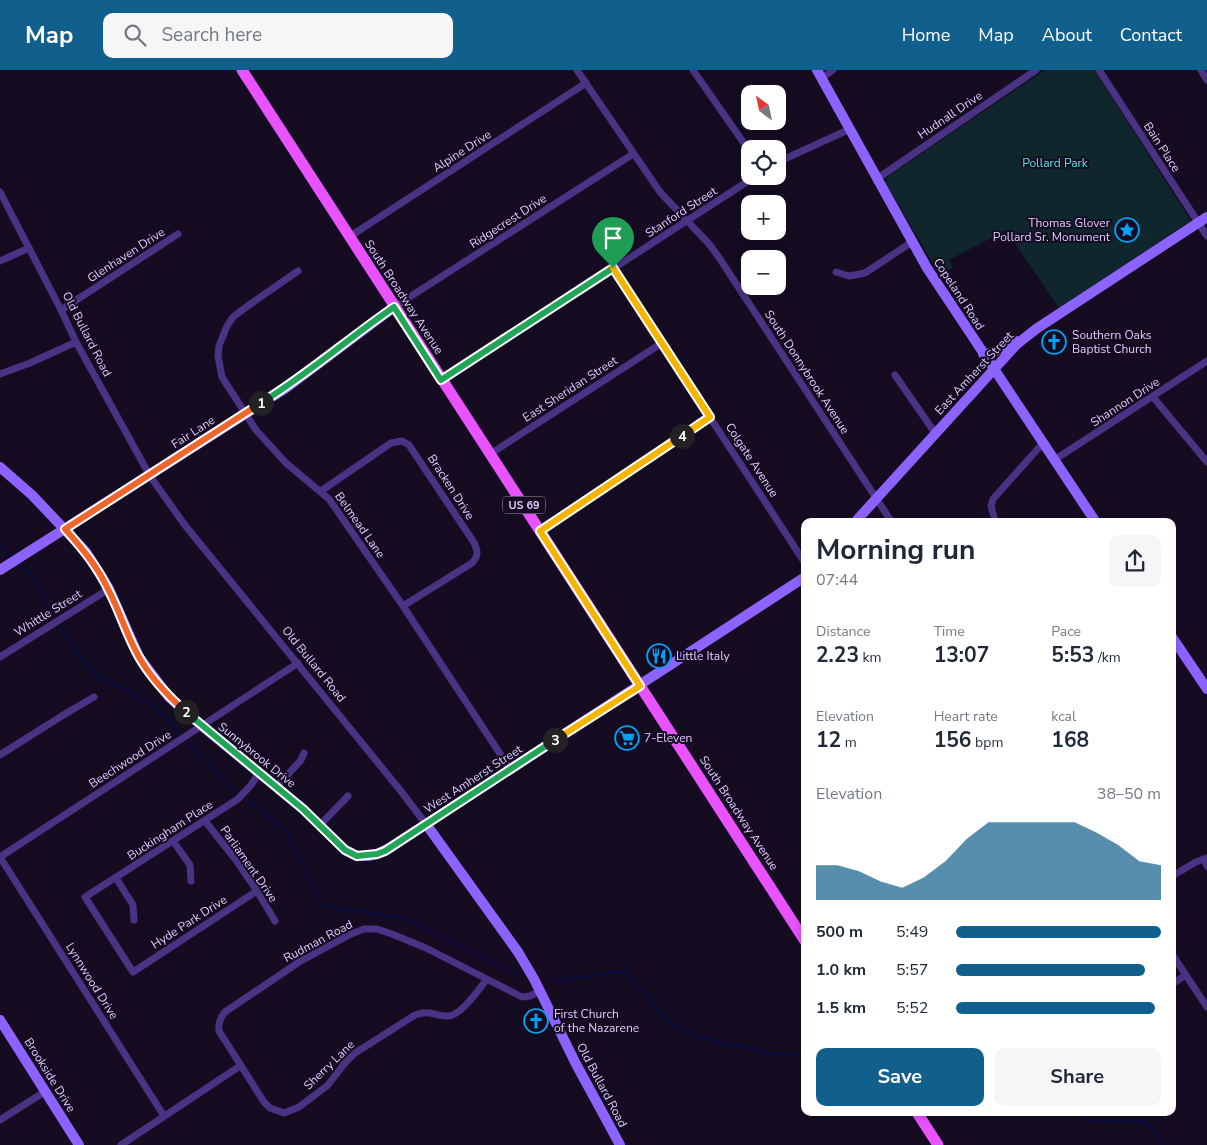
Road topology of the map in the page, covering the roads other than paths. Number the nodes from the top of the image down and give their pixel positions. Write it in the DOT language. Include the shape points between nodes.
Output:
graph roads {
  1 [pos="242,70"];
  2 [pos="577,70"];
  3 [pos="694,70"];
  4 [pos="833,70"];
  5 [pos="1036,70"];
  6 [pos="1099,70"];
  7 [pos="1200,70"];
  8 [pos="819,74"];
  9 [pos="1207,80"];
  10 [pos="586,83"];
  11 [pos="850,129"];
  12 [pos="742,140"];
  13 [pos="633,154"];
  14 [pos="786,158"];
  15 [pos="878,178"];
  16 [pos="742,185"];
  17 [pos="0,192"];
  18 [pos="1203,220"];
  19 [pos="687,221"];
  20 [pos="178,234"];
  21 [pos="1207,236"];
  22 [pos="349,237"];
  23 [pos="912,242"];
  24 [pos="29,248"];
  25 [pos="0,261"];
  26 [pos="613,268"];
  27 [pos="298,271"];
  28 [pos="836,272"];
  29 [pos="394,307"];
  30 [pos="61,310"];
  31 [pos="1024,338"];
  32 [pos="76,342"];
  33 [pos="662,342"];
  34 [pos="982,354"];
  35 [pos="1207,362"];
  36 [pos="993,369"];
  37 [pos="0,374"];
  38 [pos="895,375"];
  39 [pos="441,380"];
  40 [pos="1153,397"];
  41 [pos="245,413"];
  42 [pos="710,417"];
  43 [pos="935,433"];
  44 [pos="1043,443"];
  45 [pos="490,454"];
  46 [pos="1054,460"];
  47 [pos="1207,462"];
  48 [pos="0,467"];
  49 [pos="150,476"];
  50 [pos="321,491"];
  51 [pos="876,499"];
  52 [pos="859,518"];
  53 [pos="889,518"];
  54 [pos="994,518"];
  55 [pos="1093,518"];
  56 [pos="65,529"];
  57 [pos="540,531"];
  58 [pos="801,557"];
  59 [pos="0,570"];
  60 [pos="801,580"];
  61 [pos="108,589"];
  62 [pos="403,606"];
  63 [pos="1176,643"];
  64 [pos="0,657"];
  65 [pos="298,663"];
  66 [pos="640,686"];
  67 [pos="1207,689"];
  68 [pos="94,697"];
  69 [pos="202,726"];
  70 [pos="304,753"];
  71 [pos="0,755"];
  72 [pos="510,769"];
  73 [pos="259,773"];
  74 [pos="276,787"];
  75 [pos="348,796"];
  76 [pos="205,821"];
  77 [pos="426,824"];
  78 [pos="320,825"];
  79 [pos="173,841"];
  80 [pos="368,856"];
  81 [pos="0,857"];
  82 [pos="1206,861"];
  83 [pos="1176,874"];
  84 [pos="116,878"];
  85 [pos="191,881"];
  86 [pos="257,892"];
  87 [pos="134,920"];
  88 [pos="275,921"];
  89 [pos="801,935"];
  90 [pos="1176,960"];
  91 [pos="133,972"];
  92 [pos="1186,975"];
  93 [pos="487,979"];
  94 [pos="1176,981"];
  95 [pos="540,990"];
  96 [pos="1207,1007"];
  97 [pos="0,1020"];
  98 [pos="240,1066"];
  99 [pos="46,1091"];
  100 [pos="164,1116"];
  101 [pos="919,1116"];
  102 [pos="0,1120"];
  103 [pos="79,1145"];
  104 [pos="121,1145"];
  105 [pos="620,1145"];
  106 [pos="938,1145"];
  1 -- 22 [label="main road, South Broadway Avenue / US 69"];
  2 -- 10 [label="street, South Donnybrook Avenue"];
  3 -- 12 [label="street"];
  4 -- 8 [label="street"];
  5 -- 15 [label="street, Hudnall Drive"];
  6 -- 18 [label="street, Bain Place"];
  7 -- 9 [label="street"];
  8 -- 11 [label="street, Copeland Road"];
  10 -- 13 [label="street, South Donnybrook Avenue"];
  10 -- 22 [label="street, Alpine Drive"];
  11 -- 14 [label="street"];
  11 -- 15 [label="street, Copeland Road"];
  13 -- 19 [label="street, South Donnybrook Avenue" via="660,192"];
  13 -- 29 [label="street, Ridgecrest Drive"];
  15 -- 23 [label="street, Copeland Road"];
  16 -- 19 [label="street, Stanford Street"];
  17 -- 24 [label="street, Old Bullard Road"];
  18 -- 21 [label="street, Bain Place"];
  18 -- 31 [label="street, East Amherst Street"];
  19 -- 26 [label="street, Stanford Street"];
  19 -- 51 [label="street, South Donnybrook Avenue" via="720,259"];
  20 -- 30 [label="street, Glenhaven Drive"];
  22 -- 29 [label="main road, South Broadway Avenue / US 69"];
  23 -- 28 [label="street" via="865,273 849,276"];
  23 -- 34 [label="street, Copeland Road"];
  24 -- 25 [label="street"];
  24 -- 30 [label="street, Old Bullard Road"];
  26 -- 33 [label="street, Colgate Avenue"];
  26 -- 39 [label="street, Stanford Street"];
  27 -- 41 [label="street, Belmead Lane" via="233,317 222,335 218,356 222,377"];
  29 -- 39 [label="main road, South Broadway Avenue / US 69"];
  29 -- 41 [label="street, Fair Lane" via="292,383"];
  30 -- 32 [label="street, Old Bullard Road"];
  31 -- 34 [label="street" via="992,353"];
  31 -- 36 [label="street, East Amherst Street"];
  32 -- 37 [label="street"];
  32 -- 49 [label="street, Old Bullard Road"];
  33 -- 42 [label="street, Colgate Avenue"];
  33 -- 45 [label="street, East Sheridan Street"];
  34 -- 36 [label="street, Copeland Road"];
  35 -- 40 [label="street, Shannon Drive"];
  36 -- 43 [label="street, East Amherst Street"];
  36 -- 44 [label="street, Copeland Road"];
  38 -- 43 [label="street"];
  39 -- 45 [label="main road, South Broadway Avenue / US 69"];
  40 -- 46 [label="street, Shannon Drive"];
  40 -- 47 [label="street"];
  41 -- 49 [label="street, Fair Lane"];
  41 -- 50 [label="street, Belmead Lane" via="286,463"];
  42 -- 57 [label="street"];
  42 -- 58 [label="street, Colgate Avenue"];
  43 -- 51 [label="street, East Amherst Street"];
  44 -- 46 [label="street, Copeland Road"];
  44 -- 54 [label="street" via="993,499"];
  45 -- 57 [label="main road, South Broadway Avenue / US 69"];
  46 -- 55 [label="street, Copeland Road"];
  48 -- 56 [label="street, Sunnybrook Drive"];
  49 -- 56 [label="street, Fair Lane"];
  49 -- 65 [label="street, Old Bullard Road" via="184,524"];
  50 -- 62 [label="street, Belmead Lane"];
  50 -- 62 [label="street, Bracken Drive" via="391,443 402,440 409,444 473,541 478,554 472,563"];
  51 -- 52 [label="street, East Amherst Street"];
  51 -- 53 [label="street, South Donnybrook Avenue"];
  56 -- 59 [label="street, Fair Lane"];
  56 -- 61 [label="street, Sunnybrook Drive" via="86,552"];
  57 -- 66 [label="main road, South Broadway Avenue / US 69"];
  60 -- 66 [label="street"];
  61 -- 64 [label="street, Whittle Street"];
  61 -- 69 [label="street, Sunnybrook Drive" via="139,657 169,697"];
  62 -- 72 [label="street, Belmead Lane"];
  63 -- 67 [label="street"];
  65 -- 69 [label="street, Beechwood Drive"];
  65 -- 77 [label="street, Old Bullard Road"];
  66 -- 72 [label="street, West Amherst Street"];
  66 -- 89 [label="main road, South Broadway Avenue / US 69"];
  68 -- 71 [label="street"];
  69 -- 73 [label="street, Sunnybrook Drive"];
  69 -- 81 [label="street, Beechwood Drive"];
  70 -- 74 [label="street"];
  72 -- 77 [label="street, West Amherst Street"];
  73 -- 74 [label="street, Sunnybrook Drive"];
  73 -- 76 [label="street, Buckingham Place" via="238,799"];
  74 -- 78 [label="street, Sunnybrook Drive"];
  75 -- 78 [label="street"];
  76 -- 79 [label="street, Buckingham Place"];
  76 -- 86 [label="street, Parliament Drive"];
  77 -- 80 [label="street, West Amherst Street" via="385,851"];
  77 -- 95 [label="street, Old Bullard Road" via="518,952"];
  78 -- 80 [label="street, Sunnybrook Drive" via="345,850 357,856"];
  79 -- 84 [label="street, Buckingham Place"];
  79 -- 85 [label="street" via="190,865"];
  81 -- 100 [label="street, Lynnwood Drive"];
  82 -- 83 [label="street"];
  84 -- 87 [label="street" via="133,905"];
  84 -- 91 [label="street, Buckingham Place" via="85,897"];
  86 -- 88 [label="street, Parliament Drive"];
  86 -- 91 [label="street, Hyde Park Drive"];
  90 -- 92 [label="street"];
  92 -- 94 [label="street"];
  92 -- 96 [label="street"];
  93 -- 95 [label="street, Rudman Road" via="522,997"];
  93 -- 98 [label="street, Sherry Lane" via="452,1016 425,1012 415,1015 355,1053 328,1085 292,1111 284,1113 270,1108"];
  93 -- 98 [label="street, Rudman Road" via="392,934 364,929 299,962 220,1017 219,1031"];
  95 -- 105 [label="street, Old Bullard Road"];
  97 -- 99 [label="street, Brookside Drive"];
  98 -- 100 [label="street"];
  99 -- 102 [label="street"];
  99 -- 103 [label="street, Brookside Drive"];
  100 -- 104 [label="street"];
  101 -- 106 [label="main road"];
}
